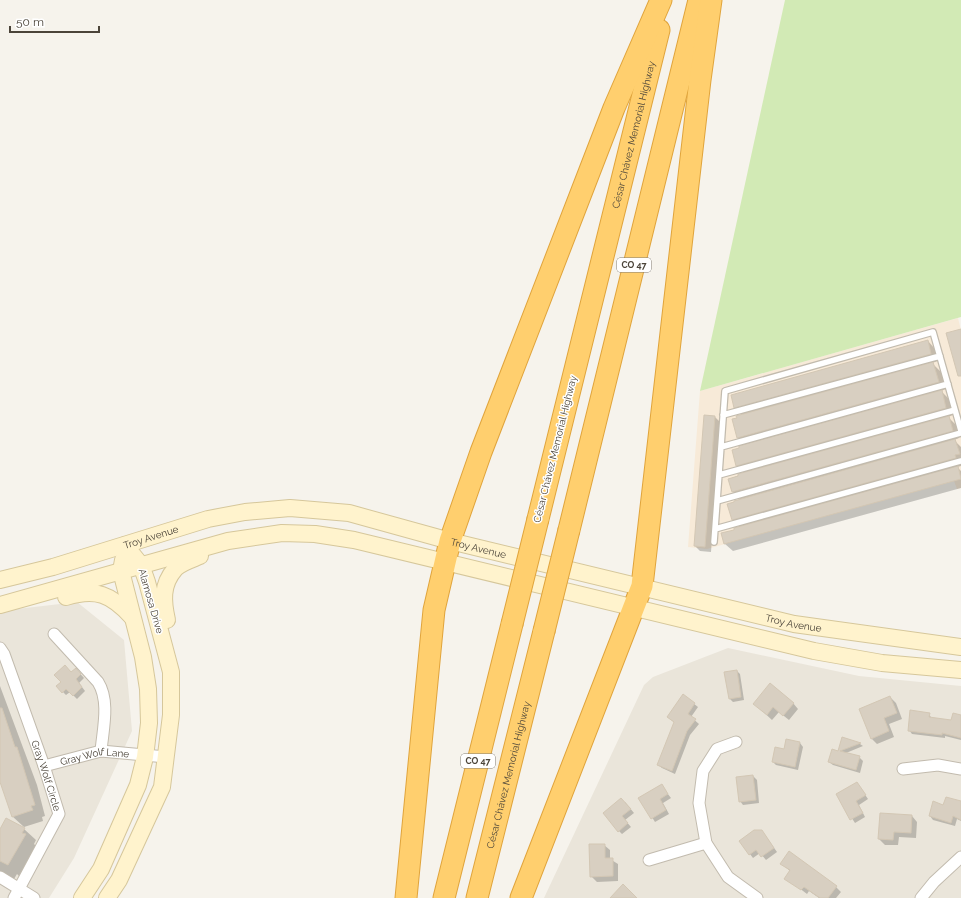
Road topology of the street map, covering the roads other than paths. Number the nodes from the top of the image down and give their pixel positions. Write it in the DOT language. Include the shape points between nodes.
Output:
graph roads {
  1 [pos="661,0"];
  2 [pos="666,0"];
  3 [pos="699,0"];
  4 [pos="711,0"];
  5 [pos="940,356"];
  6 [pos="948,384"];
  7 [pos="955,410"];
  8 [pos="723,415"];
  9 [pos="961,432"];
  10 [pos="721,447"];
  11 [pos="961,461"];
  12 [pos="719,475"];
  13 [pos="717,501"];
  14 [pos="715,529"];
  15 [pos="228,541"];
  16 [pos="450,541"];
  17 [pos="714,542"];
  18 [pos="125,545"];
  19 [pos="444,563"];
  20 [pos="141,564"];
  21 [pos="121,571"];
  22 [pos="0,580"];
  23 [pos="642,586"];
  24 [pos="0,605"];
  25 [pos="634,609"];
  26 [pos="0,611"];
  27 [pos="132,616"];
  28 [pos="54,634"];
  29 [pos="961,647"];
  30 [pos="0,648"];
  31 [pos="961,670"];
  32 [pos="171,672"];
  33 [pos="736,742"];
  34 [pos="101,751"];
  35 [pos="146,754"];
  36 [pos="166,757"];
  37 [pos="44,766"];
  38 [pos="903,769"];
  39 [pos="961,769"];
  40 [pos="706,843"];
  41 [pos="961,857"];
  42 [pos="649,860"];
  43 [pos="0,877"];
  44 [pos="20,888"];
  45 [pos="14,898"];
  46 [pos="34,898"];
  47 [pos="82,898"];
  48 [pos="107,898"];
  49 [pos="406,898"];
  50 [pos="444,898"];
  51 [pos="477,898"];
  52 [pos="521,898"];
  53 [pos="757,898"];
  54 [pos="921,898"];
  1 -- 16 [label="highway" via="609,123 481,452"];
  2 -- 50 [label="highway, César Chávez Memorial Highway / CO 47, bridge"];
  3 -- 51 [label="highway, César Chávez Memorial Highway / CO 47, bridge"];
  4 -- 23 [label="highway"];
  5 -- 6 [label="lane"];
  5 -- 8 [label="lane"];
  5 -- 8 [label="lane" via="933,332 725,391"];
  6 -- 7 [label="lane"];
  6 -- 10 [label="lane"];
  7 -- 9 [label="lane"];
  7 -- 12 [label="lane"];
  8 -- 10 [label="lane"];
  9 -- 13 [label="lane"];
  10 -- 12 [label="lane"];
  11 -- 14 [label="lane"];
  12 -- 13 [label="lane"];
  13 -- 14 [label="lane"];
  14 -- 17 [label="lane"];
  15 -- 19 [label="main road" via="282,533 315,534 354,540"];
  15 -- 20 [label="main road"];
  15 -- 32 [label="main road" via="175,568 165,587 163,602 178,663"];
  16 -- 18 [label="main road, Troy Avenue" via="349,513 290,508 245,512 208,519"];
  16 -- 19 [label="highway"];
  16 -- 23 [label="main road, Troy Avenue"];
  18 -- 20 [label="main road, Alamosa Drive"];
  18 -- 21 [label="main road, Alamosa Drive"];
  18 -- 22 [label="main road, Troy Avenue"];
  19 -- 25 [label="main road"];
  19 -- 49 [label="highway" via="434,610"];
  20 -- 21 [label="main road"];
  20 -- 32 [label="main road, Alamosa Drive"];
  21 -- 24 [label="main road"];
  21 -- 27 [label="main road, Alamosa Drive"];
  23 -- 25 [label="highway"];
  23 -- 29 [label="main road, Troy Avenue" via="794,624"];
  25 -- 31 [label="main road" via="814,652 882,663"];
  25 -- 52 [label="highway"];
  26 -- 27 [label="main road" via="28,608 81,592 99,594 118,602"];
  27 -- 35 [label="main road, Alamosa Drive" via="148,689 149,723"];
  28 -- 34 [label="street" via="103,689 105,711"];
  30 -- 37 [label="street, Gray Wolf Circle"];
  32 -- 36 [label="main road, Alamosa Drive" via="171,715"];
  33 -- 40 [label="street" via="718,749 703,771 699,803"];
  34 -- 35 [label="street, Gray Wolf Lane"];
  34 -- 37 [label="street, Gray Wolf Lane"];
  35 -- 36 [label="street, Gray Wolf Lane"];
  35 -- 47 [label="main road, Alamosa Drive" via="138,785 101,869"];
  36 -- 48 [label="main road, Alamosa Drive" via="162,787 119,880"];
  37 -- 44 [label="street, Gray Wolf Circle" via="59,814"];
  38 -- 39 [label="street" via="938,765"];
  40 -- 42 [label="street"];
  40 -- 53 [label="street" via="728,877"];
  41 -- 54 [label="street"];
  43 -- 44 [label="street"];
  44 -- 45 [label="street, Gray Wolf Circle"];
  44 -- 46 [label="street"];
}
